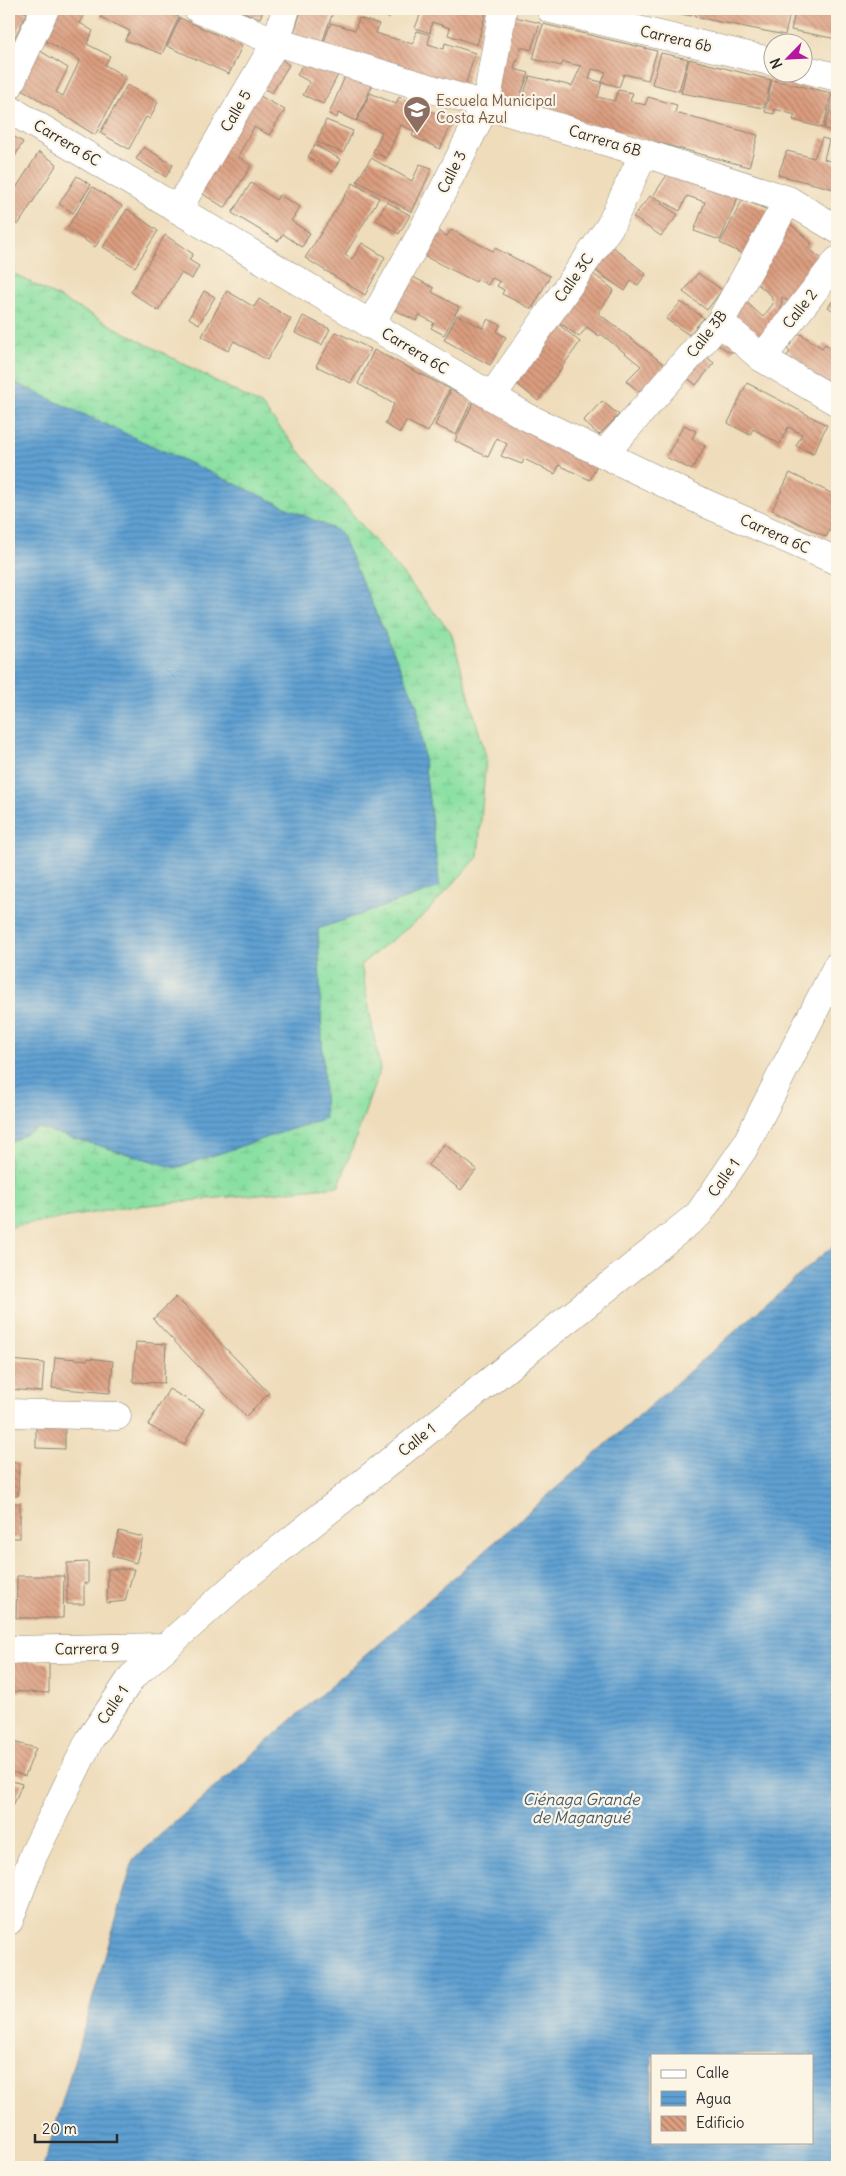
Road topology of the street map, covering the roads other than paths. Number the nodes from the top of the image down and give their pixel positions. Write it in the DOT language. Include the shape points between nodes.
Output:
graph roads {
  1 [pos="45,9"];
  2 [pos="198,9"];
  3 [pos="286,9"];
  4 [pos="503,9"];
  5 [pos="550,9"];
  6 [pos="276,42"];
  7 [pos="764,60"];
  8 [pos="814,72"];
  9 [pos="837,78"];
  10 [pos="9,86"];
  11 [pos="486,105"];
  12 [pos="9,109"];
  13 [pos="644,153"];
  14 [pos="788,200"];
  15 [pos="178,209"];
  16 [pos="837,230"];
  17 [pos="837,261"];
  18 [pos="720,322"];
  19 [pos="370,325"];
  20 [pos="762,358"];
  21 [pos="492,396"];
  22 [pos="837,402"];
  23 [pos="604,454"];
  24 [pos="837,561"];
  25 [pos="837,966"];
  26 [pos="9,1413"];
  27 [pos="117,1416"];
  28 [pos="164,1647"];
  29 [pos="9,1650"];
  30 [pos="9,1921"];
  1 -- 10 [label="street"];
  2 -- 6 [label="street, Carrera 6B"];
  3 -- 6 [label="street, Calle 5"];
  4 -- 11 [label="street, Calle 3"];
  5 -- 7 [label="street, Carrera 6b"];
  6 -- 11 [label="street, Carrera 6B"];
  6 -- 15 [label="street, Calle 5"];
  8 -- 9 [label="street"];
  11 -- 13 [label="street, Carrera 6B"];
  11 -- 19 [label="street, Calle 3" via="420,236"];
  12 -- 15 [label="street, Carrera 6C"];
  13 -- 14 [label="street, Carrera 6B"];
  13 -- 21 [label="street, Calle 3C" via="610,226"];
  14 -- 16 [label="street, Carrera 6B"];
  14 -- 18 [label="street, Calle 3B"];
  15 -- 19 [label="street, Carrera 6C"];
  17 -- 20 [label="street, Calle 2"];
  18 -- 20 [label="street"];
  18 -- 23 [label="street, Calle 3B"];
  19 -- 21 [label="street, Carrera 6C"];
  20 -- 22 [label="street"];
  21 -- 23 [label="street, Carrera 6C" via="525,416"];
  23 -- 24 [label="street, Carrera 6C"];
  25 -- 28 [label="street, Calle 1" via="744,1148 699,1214 239,1582"];
  26 -- 27 [label="street"];
  28 -- 29 [label="street, Carrera 9"];
  28 -- 30 [label="street, Calle 1" via="132,1677 90,1739 33,1856"];
}
